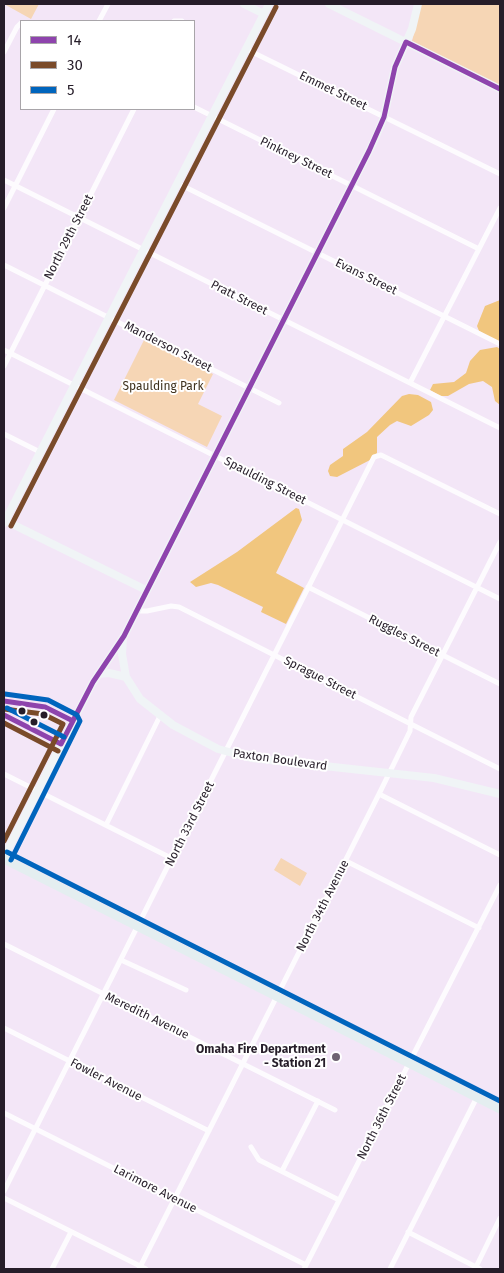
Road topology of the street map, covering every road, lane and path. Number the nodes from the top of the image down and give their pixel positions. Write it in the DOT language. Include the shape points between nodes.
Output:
graph roads {
  1 [pos="108,4"];
  2 [pos="244,4"];
  3 [pos="269,4"];
  4 [pos="329,4"];
  5 [pos="418,4"];
  6 [pos="264,14"];
  7 [pos="100,20"];
  8 [pos="20,25"];
  9 [pos="406,42"];
  10 [pos="246,48"];
  11 [pos="4,52"];
  12 [pos="500,89"];
  13 [pos="195,108"];
  14 [pos="53,110"];
  15 [pos="133,110"];
  16 [pos="212,116"];
  17 [pos="384,117"];
  18 [pos="500,174"];
  19 [pos="4,180"];
  20 [pos="177,183"];
  21 [pos="15,186"];
  22 [pos="352,186"];
  23 [pos="4,208"];
  24 [pos="500,208"];
  25 [pos="79,218"];
  26 [pos="479,249"];
  27 [pos="143,250"];
  28 [pos="318,253"];
  29 [pos="4,265"];
  30 [pos="44,285"];
  31 [pos="445,316"];
  32 [pos="108,317"];
  33 [pos="284,320"];
  34 [pos="500,344"];
  35 [pos="4,350"];
  36 [pos="10,353"];
  37 [pos="4,366"];
  38 [pos="410,383"];
  39 [pos="74,385"];
  40 [pos="249,388"];
  41 [pos="279,403"];
  42 [pos="500,428"];
  43 [pos="4,434"];
  44 [pos="40,452"];
  45 [pos="215,456"];
  46 [pos="500,514"];
  47 [pos="342,520"];
  48 [pos="4,521"];
  49 [pos="500,542"];
  50 [pos="308,587"];
  51 [pos="477,588"];
  52 [pos="146,590"];
  53 [pos="500,599"];
  54 [pos="136,611"];
  55 [pos="124,636"];
  56 [pos="274,655"];
  57 [pos="443,655"];
  58 [pos="98,674"];
  59 [pos="126,677"];
  60 [pos="500,684"];
  61 [pos="160,716"];
  62 [pos="411,724"];
  63 [pos="226,752"];
  64 [pos="500,769"];
  65 [pos="390,773"];
  66 [pos="4,774"];
  67 [pos="37,791"];
  68 [pos="379,794"];
  69 [pos="500,794"];
  70 [pos="106,824"];
  71 [pos="500,855"];
  72 [pos="4,858"];
  73 [pos="173,859"];
  74 [pos="346,861"];
  75 [pos="500,885"];
  76 [pos="138,927"];
  77 [pos="479,928"];
  78 [pos="4,944"];
  79 [pos="121,960"];
  80 [pos="186,990"];
  81 [pos="104,994"];
  82 [pos="277,996"];
  83 [pos="4,1028"];
  84 [pos="70,1062"];
  85 [pos="410,1062"];
  86 [pos="244,1064"];
  87 [pos="477,1096"];
  88 [pos="318,1101"];
  89 [pos="500,1109"];
  90 [pos="335,1110"];
  91 [pos="4,1113"];
  92 [pos="36,1129"];
  93 [pos="209,1132"];
  94 [pos="251,1146"];
  95 [pos="282,1171"];
  96 [pos="4,1191"];
  97 [pos="4,1198"];
  98 [pos="174,1199"];
  99 [pos="339,1200"];
  100 [pos="500,1218"];
  101 [pos="71,1232"];
  102 [pos="408,1232"];
  103 [pos="305,1267"];
  104 [pos="142,1268"];
  105 [pos="477,1268"];
  106 [pos="52,1269"];
  107 [pos="390,1269"];
  1 -- 7 [label="street"];
  2 -- 6 [label="street"];
  3 -- 6 [label="street"];
  4 -- 9 [label="street"];
  5 -- 9 [label="street"];
  6 -- 10 [label="street"];
  8 -- 11 [label="street"];
  9 -- 12 [label="street"];
  9 -- 17 [label="street" via="395,67"];
  10 -- 16 [label="street"];
  10 -- 17 [label="street, Emmet Street"];
  13 -- 16 [label="street, Pinkney Street"];
  14 -- 21 [label="street"];
  15 -- 25 [label="street, North 29th Street"];
  16 -- 20 [label="street"];
  16 -- 22 [label="street, Pinkney Street"];
  17 -- 18 [label="street, Emmet Street"];
  17 -- 22 [label="street"];
  19 -- 21 [label="street, Pratt Street"];
  20 -- 27 [label="street"];
  20 -- 28 [label="street, Evans Street"];
  21 -- 23 [label="street"];
  21 -- 25 [label="street, Pratt Street"];
  22 -- 26 [label="street, Pinkney Street"];
  22 -- 28 [label="street"];
  24 -- 26 [label="street"];
  25 -- 27 [label="street, Pratt Street"];
  25 -- 30 [label="street, North 29th Street"];
  26 -- 31 [label="street"];
  27 -- 32 [label="street"];
  27 -- 33 [label="street, Pratt Street"];
  28 -- 31 [label="street, Evans Street"];
  28 -- 33 [label="street"];
  29 -- 30 [label="street, Manderson Street"];
  30 -- 32 [label="street, Manderson Street"];
  30 -- 36 [label="street, North 29th Street"];
  31 -- 34 [label="street, Evans Street"];
  31 -- 38 [label="street"];
  32 -- 39 [label="street"];
  32 -- 40 [label="street, Manderson Street"];
  33 -- 38 [label="street, Pratt Street"];
  33 -- 40 [label="street"];
  35 -- 36 [label="street, Spaulding Street"];
  36 -- 37 [label="street, North 29th Street"];
  36 -- 39 [label="street, Spaulding Street"];
  38 -- 42 [label="street, Pratt Street"];
  39 -- 44 [label="street"];
  39 -- 45 [label="street, Spaulding Street"];
  40 -- 41 [label="street, Manderson Street"];
  40 -- 45 [label="street"];
  43 -- 44 [label="street"];
  44 -- 48 [label="street"];
  45 -- 47 [label="street, Spaulding Street"];
  45 -- 52 [label="street"];
  46 -- 47 [label="street, North 33rd Street" via="381,455 376,456"];
  47 -- 50 [label="street, North 33rd Street"];
  47 -- 51 [label="street, Spaulding Street"];
  48 -- 52 [label="street"];
  49 -- 51 [label="street, North 34th Avenue"];
  50 -- 56 [label="street, North 33rd Street"];
  50 -- 57 [label="street, Ruggles Street"];
  51 -- 53 [label="street, Spaulding Street"];
  51 -- 57 [label="street, North 34th Avenue"];
  52 -- 54 [label="street"];
  54 -- 55 [label="street"];
  54 -- 56 [label="street, Sprague Street" via="179,607"];
  55 -- 58 [label="street"];
  55 -- 59 [label="street, Paxton Boulevard"];
  56 -- 62 [label="street, Sprague Street"];
  56 -- 63 [label="street, North 33rd Street"];
  57 -- 60 [label="street, Ruggles Street"];
  57 -- 62 [label="street, North 34th Avenue" via="411,717"];
  58 -- 59 [label="street"];
  58 -- 67 [label="street"];
  59 -- 61 [label="street, Paxton Boulevard" via="140,699"];
  61 -- 63 [label="street, Paxton Boulevard"];
  61 -- 70 [label="street"];
  62 -- 64 [label="street, Sprague Street"];
  62 -- 65 [label="street, North 34th Avenue"];
  63 -- 65 [label="street, Paxton Boulevard"];
  63 -- 73 [label="street, North 33rd Street"];
  65 -- 68 [label="street, North 34th Avenue"];
  65 -- 69 [label="street, Paxton Boulevard" via="452,781"];
  66 -- 67 [label="street"];
  67 -- 70 [label="street"];
  67 -- 72 [label="street"];
  68 -- 71 [label="street"];
  68 -- 74 [label="street, North 34th Avenue"];
  70 -- 73 [label="street"];
  72 -- 76 [label="main road"];
  73 -- 76 [label="street, North 33rd Street"];
  74 -- 77 [label="street"];
  74 -- 82 [label="street, North 34th Avenue"];
  75 -- 77 [label="street, North 36th Street"];
  76 -- 79 [label="street, North 33rd Street"];
  76 -- 82 [label="main road"];
  77 -- 85 [label="street, North 36th Street"];
  78 -- 81 [label="street, Meredith Avenue"];
  79 -- 80 [label="street"];
  79 -- 81 [label="street, North 33rd Street"];
  81 -- 84 [label="street, North 33rd Street"];
  81 -- 86 [label="street, Meredith Avenue"];
  82 -- 85 [label="main road"];
  82 -- 86 [label="street, North 34th Avenue"];
  83 -- 84 [label="street, Fowler Avenue"];
  84 -- 92 [label="street, North 33rd Street"];
  84 -- 93 [label="street, Fowler Avenue"];
  85 -- 87 [label="main road"];
  85 -- 99 [label="street, North 36th Street"];
  86 -- 88 [label="street, Meredith Avenue"];
  86 -- 93 [label="street, North 34th Avenue"];
  87 -- 89 [label="main road"];
  87 -- 102 [label="street"];
  88 -- 90 [label="street, Meredith Avenue"];
  88 -- 95 [label="street"];
  91 -- 92 [label="street, Larimore Avenue"];
  92 -- 96 [label="street, North 33rd Street"];
  92 -- 98 [label="street, Larimore Avenue"];
  93 -- 98 [label="street, North 34th Avenue"];
  94 -- 95 [label="street" via="259,1160"];
  95 -- 99 [label="street"];
  97 -- 101 [label="street"];
  98 -- 103 [label="street, Larimore Avenue"];
  98 -- 104 [label="street, North 34th Avenue"];
  99 -- 103 [label="street, North 36th Street"];
  100 -- 105 [label="street"];
  101 -- 104 [label="street"];
  101 -- 106 [label="street"];
  102 -- 105 [label="street"];
  102 -- 107 [label="street"];
}
